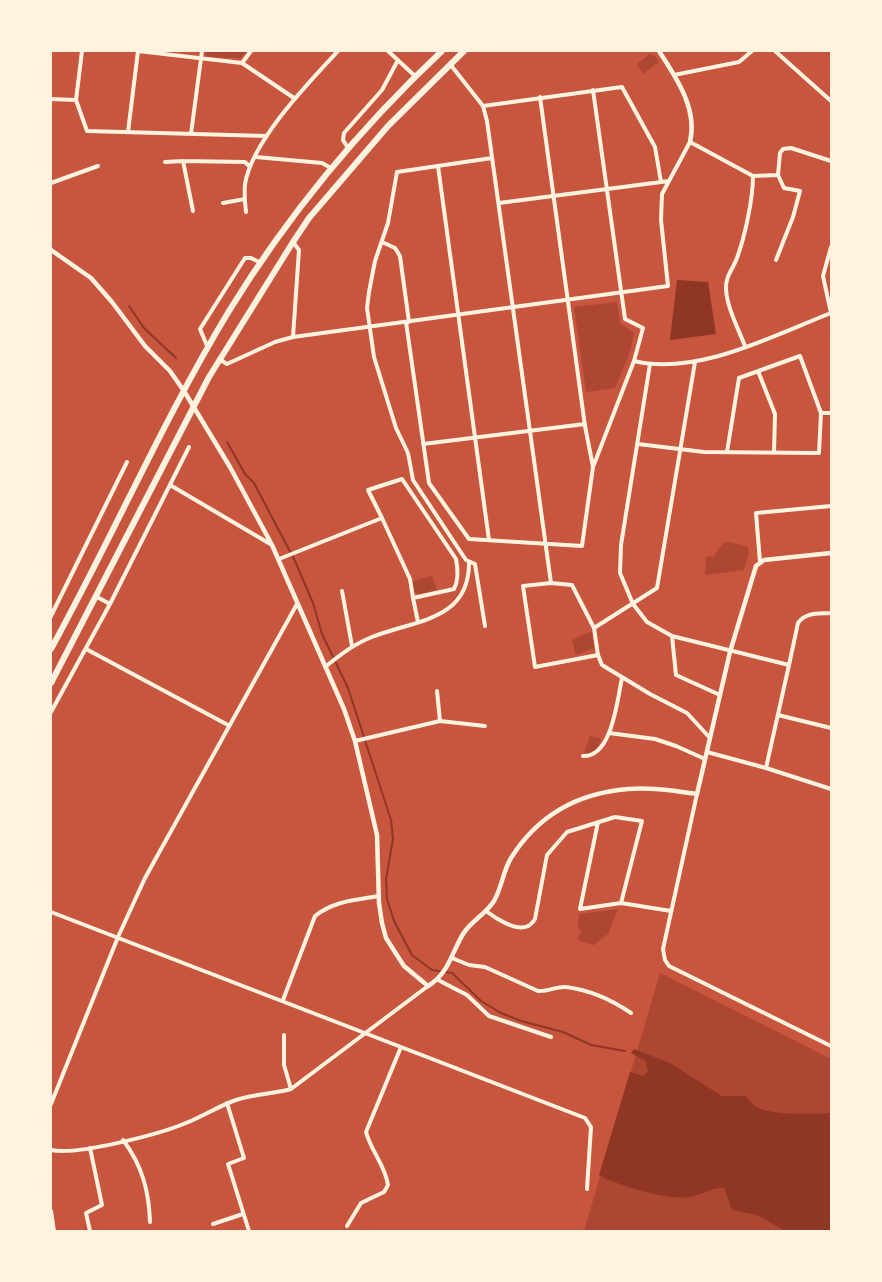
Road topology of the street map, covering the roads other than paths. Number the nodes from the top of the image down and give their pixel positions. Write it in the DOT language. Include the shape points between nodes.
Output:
graph roads {
  1 [pos="82,51"];
  2 [pos="202,51"];
  3 [pos="251,51"];
  4 [pos="338,51"];
  5 [pos="388,51"];
  6 [pos="441,51"];
  7 [pos="464,51"];
  8 [pos="659,51"];
  9 [pos="752,51"];
  10 [pos="775,51"];
  11 [pos="201,58"];
  12 [pos="398,60"];
  13 [pos="242,63"];
  14 [pos="450,64"];
  15 [pos="674,75"];
  16 [pos="415,76"];
  17 [pos="593,90"];
  18 [pos="540,97"];
  19 [pos="294,98"];
  20 [pos="51,99"];
  21 [pos="76,100"];
  22 [pos="831,101"];
  23 [pos="483,106"];
  24 [pos="128,132"];
  25 [pos="191,134"];
  26 [pos="267,136"];
  27 [pos="690,142"];
  28 [pos="348,148"];
  29 [pos="256,157"];
  30 [pos="492,158"];
  31 [pos="183,161"];
  32 [pos="831,161"];
  33 [pos="165,162"];
  34 [pos="438,165"];
  35 [pos="98,166"];
  36 [pos="250,167"];
  37 [pos="332,168"];
  38 [pos="778,175"];
  39 [pos="753,176"];
  40 [pos="669,181"];
  41 [pos="661,182"];
  42 [pos="51,183"];
  43 [pos="607,189"];
  44 [pos="554,197"];
  45 [pos="245,200"];
  46 [pos="223,203"];
  47 [pos="499,203"];
  48 [pos="193,211"];
  49 [pos="246,212"];
  50 [pos="293,242"];
  51 [pos="382,242"];
  52 [pos="831,248"];
  53 [pos="51,250"];
  54 [pos="776,260"];
  55 [pos="261,263"];
  56 [pos="621,293"];
  57 [pos="568,300"];
  58 [pos="514,308"];
  59 [pos="831,313"];
  60 [pos="459,316"];
  61 [pos="408,322"];
  62 [pos="370,327"];
  63 [pos="292,337"];
  64 [pos="745,346"];
  65 [pos="208,349"];
  66 [pos="219,359"];
  67 [pos="634,361"];
  68 [pos="695,362"];
  69 [pos="650,364"];
  70 [pos="758,371"];
  71 [pos="184,391"];
  72 [pos="194,406"];
  73 [pos="821,413"];
  74 [pos="831,413"];
  75 [pos="585,424"];
  76 [pos="530,432"];
  77 [pos="475,437"];
  78 [pos="423,444"];
  79 [pos="638,444"];
  80 [pos="189,447"];
  81 [pos="682,451"];
  82 [pos="727,452"];
  83 [pos="774,453"];
  84 [pos="127,462"];
  85 [pos="593,467"];
  86 [pos="170,486"];
  87 [pos="831,506"];
  88 [pos="382,518"];
  89 [pos="489,540"];
  90 [pos="545,544"];
  91 [pos="272,545"];
  92 [pos="831,553"];
  93 [pos="279,560"];
  94 [pos="760,562"];
  95 [pos="469,563"];
  96 [pos="551,583"];
  97 [pos="342,591"];
  98 [pos="97,597"];
  99 [pos="413,598"];
  100 [pos="110,604"];
  101 [pos="297,604"];
  102 [pos="633,604"];
  103 [pos="345,607"];
  104 [pos="337,608"];
  105 [pos="831,613"];
  106 [pos="51,616"];
  107 [pos="418,622"];
  108 [pos="484,626"];
  109 [pos="594,628"];
  110 [pos="672,636"];
  111 [pos="352,646"];
  112 [pos="51,649"];
  113 [pos="86,649"];
  114 [pos="730,652"];
  115 [pos="598,655"];
  116 [pos="789,665"];
  117 [pos="325,668"];
  118 [pos="622,678"];
  119 [pos="51,683"];
  120 [pos="437,691"];
  121 [pos="720,695"];
  122 [pos="51,712"];
  123 [pos="778,715"];
  124 [pos="440,721"];
  125 [pos="228,725"];
  126 [pos="485,726"];
  127 [pos="831,728"];
  128 [pos="609,733"];
  129 [pos="710,738"];
  130 [pos="355,741"];
  131 [pos="707,752"];
  132 [pos="583,756"];
  133 [pos="705,759"];
  134 [pos="766,768"];
  135 [pos="831,789"];
  136 [pos="697,794"];
  137 [pos="598,821"];
  138 [pos="379,896"];
  139 [pos="621,903"];
  140 [pos="486,911"];
  141 [pos="671,911"];
  142 [pos="51,912"];
  143 [pos="118,937"];
  144 [pos="452,958"];
  145 [pos="440,978"];
  146 [pos="428,986"];
  147 [pos="283,1000"];
  148 [pos="631,1013"];
  149 [pos="368,1033"];
  150 [pos="284,1035"];
  151 [pos="551,1037"];
  152 [pos="831,1046"];
  153 [pos="401,1047"];
  154 [pos="291,1089"];
  155 [pos="227,1103"];
  156 [pos="51,1104"];
  157 [pos="123,1140"];
  158 [pos="90,1148"];
  159 [pos="51,1150"];
  160 [pos="587,1189"];
  161 [pos="51,1211"];
  162 [pos="243,1214"];
  163 [pos="150,1222"];
  164 [pos="213,1224"];
  165 [pos="348,1226"];
  166 [pos="54,1231"];
  167 [pos="90,1231"];
  168 [pos="249,1231"];
  1 -- 21 [label="street"];
  2 -- 11 [label="street"];
  3 -- 13 [label="street"];
  4 -- 19 [label="street"];
  5 -- 12 [label="street"];
  6 -- 16 [label="highway"];
  7 -- 14 [label="highway"];
  8 -- 15 [label="street"];
  9 -- 15 [label="street" via="739,62"];
  10 -- 22 [label="street"];
  11 -- 13 [label="street"];
  11 -- 24 [label="street" via="138,51"];
  11 -- 25 [label="street"];
  12 -- 16 [label="street"];
  12 -- 28 [label="street" via="382,90 344,133"];
  13 -- 19 [label="street"];
  14 -- 23 [label="street"];
  14 -- 50 [label="highway" via="373,143"];
  15 -- 27 [label="street" via="691,116"];
  16 -- 28 [label="highway"];
  17 -- 18 [label="street"];
  17 -- 41 [label="street" via="622,87 655,147"];
  17 -- 43 [label="street"];
  18 -- 23 [label="street"];
  18 -- 44 [label="street"];
  19 -- 26 [label="street"];
  20 -- 21 [label="street"];
  21 -- 24 [label="street" via="87,130"];
  23 -- 30 [label="street"];
  24 -- 25 [label="street"];
  25 -- 26 [label="street"];
  26 -- 29 [label="street"];
  27 -- 39 [label="street"];
  27 -- 40 [label="street"];
  28 -- 37 [label="highway"];
  29 -- 36 [label="street"];
  29 -- 37 [label="street" via="322,163"];
  30 -- 34 [label="street"];
  30 -- 47 [label="street"];
  31 -- 33 [label="street"];
  31 -- 36 [label="street" via="245,162"];
  31 -- 48 [label="street"];
  32 -- 38 [label="street" via="783,149"];
  34 -- 51 [label="street" via="397,172"];
  34 -- 60 [label="street"];
  35 -- 42 [label="street"];
  36 -- 45 [label="street"];
  37 -- 55 [label="highway"];
  38 -- 39 [label="street"];
  38 -- 54 [label="street" via="784,188 800,191"];
  39 -- 64 [label="street" via="753,194 740,248 725,287"];
  40 -- 41 [label="street"];
  40 -- 56 [label="street" via="663,194 661,220 668,286"];
  41 -- 43 [label="street"];
  43 -- 44 [label="street"];
  43 -- 56 [label="street"];
  44 -- 47 [label="street"];
  44 -- 57 [label="street"];
  45 -- 46 [label="street"];
  45 -- 49 [label="street"];
  47 -- 58 [label="street"];
  50 -- 63 [label="street" via="299,250"];
  50 -- 66 [label="highway"];
  51 -- 61 [label="street" via="395,248 400,256"];
  51 -- 62 [label="street" via="369,292"];
  52 -- 59 [label="street" via="823,276"];
  53 -- 71 [label="street" via="92,278"];
  55 -- 65 [label="highway"];
  55 -- 65 [label="street" via="245,258 230,279 200,329"];
  56 -- 57 [label="street"];
  56 -- 67 [label="street" via="625,319 643,328"];
  57 -- 58 [label="street"];
  57 -- 75 [label="street"];
  58 -- 60 [label="street"];
  58 -- 76 [label="street"];
  59 -- 64 [label="street"];
  60 -- 61 [label="street"];
  60 -- 77 [label="street"];
  61 -- 62 [label="street"];
  61 -- 78 [label="street"];
  62 -- 63 [label="street"];
  62 -- 95 [label="street" via="374,357 408,453 413,480"];
  63 -- 66 [label="street" via="227,364"];
  64 -- 68 [label="street"];
  65 -- 71 [label="highway"];
  66 -- 72 [label="highway"];
  67 -- 69 [label="street"];
  67 -- 85 [label="street"];
  68 -- 69 [label="street"];
  68 -- 81 [label="street"];
  69 -- 79 [label="street"];
  70 -- 73 [label="street" via="800,356"];
  70 -- 82 [label="street" via="739,378"];
  70 -- 83 [label="street" via="775,414"];
  71 -- 72 [label="street"];
  71 -- 112 [label="highway"];
  72 -- 91 [label="street"];
  72 -- 98 [label="highway"];
  73 -- 74 [label="street"];
  73 -- 83 [label="street" via="819,453"];
  75 -- 76 [label="street"];
  75 -- 85 [label="street"];
  76 -- 77 [label="street"];
  76 -- 90 [label="street"];
  77 -- 78 [label="street"];
  77 -- 89 [label="street"];
  78 -- 89 [label="street" via="429,483 469,539"];
  79 -- 81 [label="street"];
  79 -- 102 [label="street" via="620,573"];
  80 -- 86 [label="street"];
  81 -- 82 [label="street"];
  81 -- 102 [label="street" via="657,588"];
  82 -- 83 [label="street"];
  84 -- 106 [label="street"];
  85 -- 90 [label="street" via="582,546"];
  86 -- 91 [label="street"];
  86 -- 100 [label="street"];
  87 -- 94 [label="street" via="756,513"];
  88 -- 93 [label="street"];
  88 -- 99 [label="street" via="410,579"];
  88 -- 99 [label="street" via="368,490 402,479 456,559 454,589"];
  89 -- 90 [label="street"];
  90 -- 96 [label="street"];
  91 -- 93 [label="street"];
  92 -- 94 [label="street"];
  93 -- 101 [label="street"];
  94 -- 114 [label="street"];
  95 -- 107 [label="street" via="466,589 453,606"];
  95 -- 108 [label="street" via="475,564"];
  96 -- 109 [label="street" via="572,585"];
  96 -- 115 [label="street" via="523,586 535,667"];
  97 -- 103 [label="street"];
  98 -- 100 [label="street"];
  98 -- 119 [label="highway"];
  99 -- 107 [label="street"];
  100 -- 113 [label="street"];
  101 -- 117 [label="street"];
  101 -- 125 [label="street"];
  102 -- 109 [label="street"];
  102 -- 110 [label="street" via="647,622"];
  103 -- 104 [label="street"];
  103 -- 111 [label="street"];
  105 -- 116 [label="street" via="802,618"];
  107 -- 111 [label="street"];
  109 -- 115 [label="street"];
  110 -- 114 [label="street"];
  110 -- 121 [label="street" via="676,675"];
  111 -- 117 [label="street"];
  113 -- 122 [label="street"];
  113 -- 125 [label="street"];
  114 -- 116 [label="street"];
  114 -- 121 [label="street"];
  115 -- 118 [label="street" via="607,669"];
  116 -- 123 [label="street"];
  117 -- 130 [label="street"];
  118 -- 128 [label="street"];
  118 -- 129 [label="street" via="687,712"];
  120 -- 124 [label="street"];
  121 -- 129 [label="street"];
  123 -- 127 [label="street"];
  123 -- 134 [label="street"];
  124 -- 126 [label="street"];
  124 -- 130 [label="street"];
  125 -- 143 [label="street" via="145,878"];
  128 -- 132 [label="street" via="602,749"];
  128 -- 133 [label="street" via="655,739"];
  129 -- 131 [label="street"];
  130 -- 138 [label="street" via="377,835"];
  131 -- 133 [label="street"];
  131 -- 134 [label="street"];
  133 -- 136 [label="street"];
  134 -- 135 [label="street"];
  136 -- 140 [label="street" via="628,789 560,807 520,843"];
  136 -- 141 [label="street"];
  137 -- 139 [label="street" via="615,817 642,821"];
  137 -- 139 [label="street" via="579,909"];
  137 -- 140 [label="street" via="567,832 546,855 535,919 528,926 517,927"];
  138 -- 146 [label="street" via="382,923 394,953"];
  138 -- 147 [label="street" via="338,903 315,916"];
  139 -- 141 [label="street"];
  140 -- 144 [label="street" via="463,934"];
  141 -- 152 [label="street" via="663,949 669,966"];
  142 -- 143 [label="street"];
  143 -- 147 [label="street"];
  143 -- 156 [label="street"];
  144 -- 145 [label="street"];
  144 -- 148 [label="street" via="485,967 538,991 563,986 612,1000"];
  145 -- 146 [label="street"];
  145 -- 151 [label="street" via="467,995 489,1016"];
  146 -- 149 [label="street"];
  147 -- 149 [label="street"];
  149 -- 153 [label="street"];
  149 -- 154 [label="street"];
  150 -- 154 [label="street" via="284,1065"];
  153 -- 160 [label="street" via="585,1118 591,1127"];
  153 -- 165 [label="street" via="366,1132 388,1185 384,1192 361,1203"];
  154 -- 155 [label="street"];
  155 -- 157 [label="street" via="159,1133"];
  155 -- 162 [label="street" via="244,1158 228,1164"];
  157 -- 158 [label="street"];
  157 -- 163 [label="street" via="147,1185"];
  158 -- 159 [label="street"];
  158 -- 167 [label="street" via="102,1206 86,1213"];
  161 -- 166 [label="street"];
  162 -- 164 [label="street"];
  162 -- 168 [label="street"];
}
